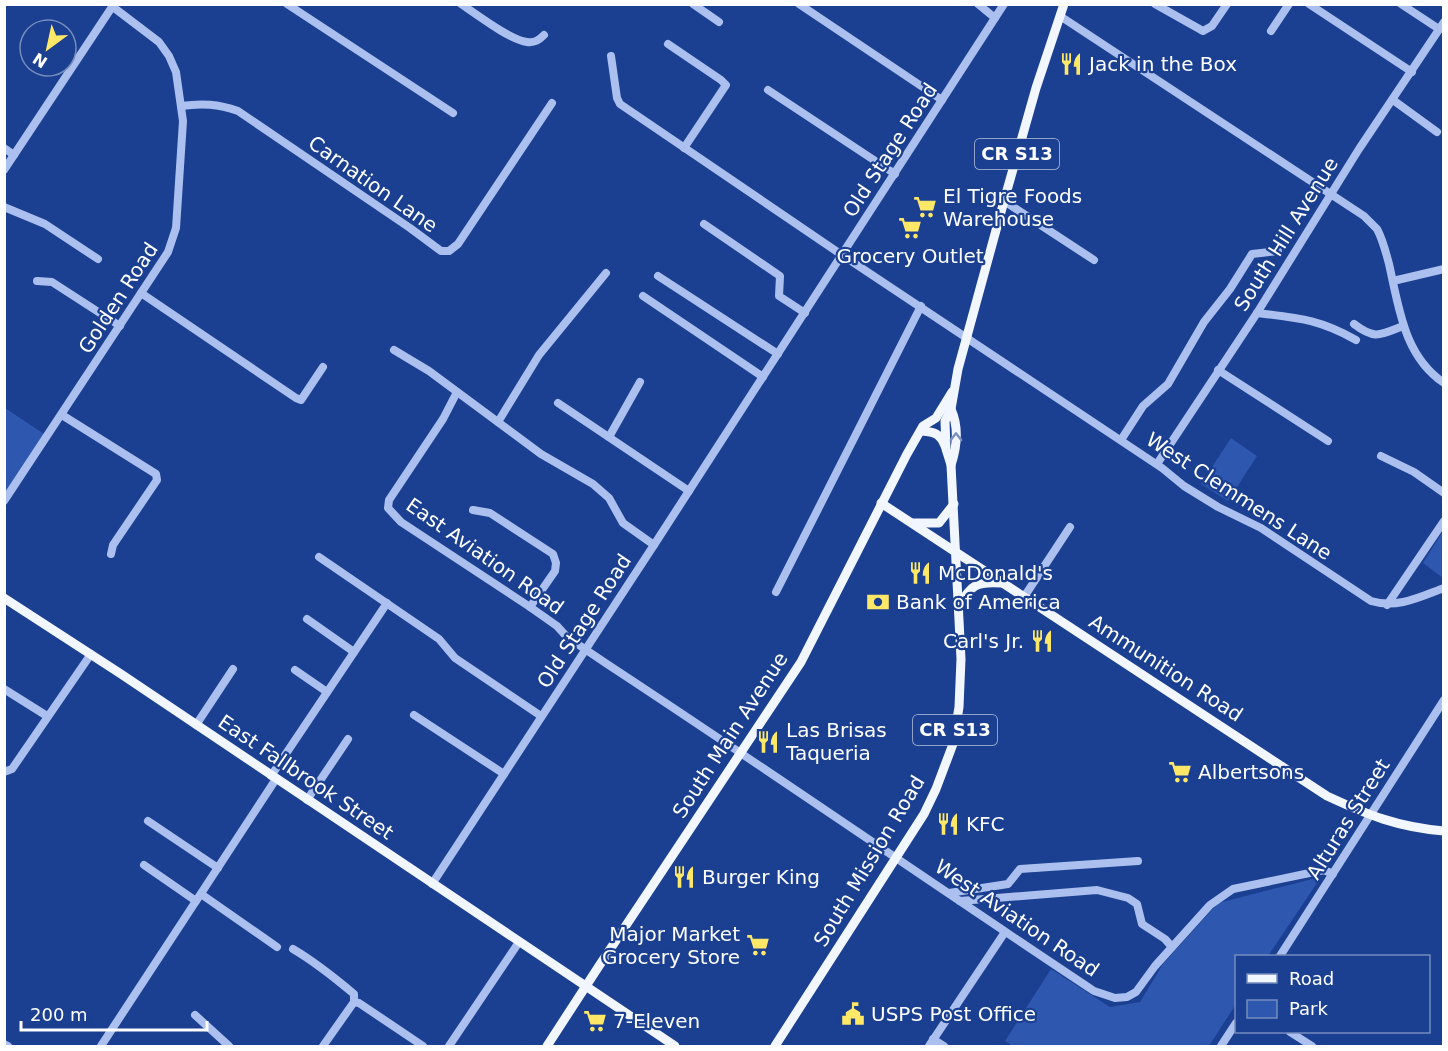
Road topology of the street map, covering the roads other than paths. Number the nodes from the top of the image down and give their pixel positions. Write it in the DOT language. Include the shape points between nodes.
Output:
graph roads {
  1 [pos="287,4"];
  2 [pos="461,4"];
  3 [pos="693,4"];
  4 [pos="799,4"];
  5 [pos="978,4"];
  6 [pos="1004,4"];
  7 [pos="1064,4"];
  8 [pos="1155,4"];
  9 [pos="1227,4"];
  10 [pos="1289,4"];
  11 [pos="1309,4"];
  12 [pos="1401,4"];
  13 [pos="113,6"];
  14 [pos="1060,16"];
  15 [pos="995,18"];
  16 [pos="719,22"];
  17 [pos="1441,26"];
  18 [pos="1271,31"];
  19 [pos="544,35"];
  20 [pos="668,44"];
  21 [pos="611,56"];
  22 [pos="1412,72"];
  23 [pos="768,90"];
  24 [pos="942,100"];
  25 [pos="1393,100"];
  26 [pos="552,103"];
  27 [pos="181,106"];
  28 [pos="453,113"];
  29 [pos="1437,132"];
  30 [pos="4,148"];
  31 [pos="684,148"];
  32 [pos="14,155"];
  33 [pos="4,170"];
  34 [pos="895,174"];
  35 [pos="1330,195"];
  36 [pos="1004,201"];
  37 [pos="4,207"];
  38 [pos="704,224"];
  39 [pos="1278,251"];
  40 [pos="842,255"];
  41 [pos="98,259"];
  42 [pos="1094,260"];
  43 [pos="1443,268"];
  44 [pos="606,273"];
  45 [pos="658,276"];
  46 [pos="37,281"];
  47 [pos="1393,281"];
  48 [pos="141,293"];
  49 [pos="643,296"];
  50 [pos="921,306"];
  51 [pos="805,313"];
  52 [pos="1257,313"];
  53 [pos="1354,324"];
  54 [pos="120,326"];
  55 [pos="1403,326"];
  56 [pos="967,337"];
  57 [pos="1356,340"];
  58 [pos="394,350"];
  59 [pos="778,354"];
  60 [pos="323,367"];
  61 [pos="1218,370"];
  62 [pos="763,377"];
  63 [pos="640,382"];
  64 [pos="1443,383"];
  65 [pos="954,387"];
  66 [pos="457,392"];
  67 [pos="558,403"];
  68 [pos="951,409"];
  69 [pos="62,415"];
  70 [pos="498,422"];
  71 [pos="922,431"];
  72 [pos="609,437"];
  73 [pos="1121,440"];
  74 [pos="1328,441"];
  75 [pos="946,449"];
  76 [pos="1382,456"];
  77 [pos="1157,464"];
  78 [pos="951,465"];
  79 [pos="689,491"];
  80 [pos="1443,493"];
  81 [pos="4,501"];
  82 [pos="881,503"];
  83 [pos="954,503"];
  84 [pos="473,510"];
  85 [pos="1443,521"];
  86 [pos="912,523"];
  87 [pos="1070,527"];
  88 [pos="654,545"];
  89 [pos="955,551"];
  90 [pos="111,554"];
  91 [pos="319,557"];
  92 [pos="1004,584"];
  93 [pos="1443,588"];
  94 [pos="776,592"];
  95 [pos="1024,597"];
  96 [pos="4,598"];
  97 [pos="387,603"];
  98 [pos="1387,605"];
  99 [pos="530,607"];
  100 [pos="957,608"];
  101 [pos="307,619"];
  102 [pos="585,649"];
  103 [pos="354,652"];
  104 [pos="91,654"];
  105 [pos="232,669"];
  106 [pos="295,670"];
  107 [pos="4,689"];
  108 [pos="327,692"];
  109 [pos="1443,699"];
  110 [pos="414,715"];
  111 [pos="46,716"];
  112 [pos="541,716"];
  113 [pos="196,724"];
  114 [pos="348,739"];
  115 [pos="741,753"];
  116 [pos="4,772"];
  117 [pos="504,774"];
  118 [pos="274,778"];
  119 [pos="307,800"];
  120 [pos="1368,815"];
  121 [pos="148,821"];
  122 [pos="1443,831"];
  123 [pos="897,857"];
  124 [pos="1138,861"];
  125 [pos="144,865"];
  126 [pos="218,868"];
  127 [pos="1333,874"];
  128 [pos="432,884"];
  129 [pos="948,892"];
  130 [pos="198,898"];
  131 [pos="960,901"];
  132 [pos="1005,932"];
  133 [pos="519,942"];
  134 [pos="277,947"];
  135 [pos="1172,947"];
  136 [pos="293,949"];
  137 [pos="1281,955"];
  138 [pos="586,986"];
  139 [pos="354,1002"];
  140 [pos="195,1015"];
  141 [pos="1235,1025"];
  142 [pos="1291,1033"];
  143 [pos="931,1043"];
  144 [pos="101,1047"];
  145 [pos="229,1047"];
  146 [pos="323,1047"];
  147 [pos="423,1047"];
  148 [pos="449,1047"];
  149 [pos="548,1047"];
  150 [pos="675,1047"];
  151 [pos="775,1047"];
  152 [pos="944,1047"];
  153 [pos="1221,1047"];
  154 [pos="1312,1047"];
  1 -- 28 [label="street"];
  2 -- 19 [label="street" via="525,42 535,42"];
  3 -- 16 [label="street"];
  4 -- 24 [label="street"];
  5 -- 15 [label="street"];
  6 -- 15 [label="street, Old Stage Road"];
  7 -- 14 [label="main road, South Mission Road / CR S13"];
  8 -- 9 [label="street" via="1203,31 1212,26"];
  10 -- 18 [label="street"];
  11 -- 22 [label="street"];
  12 -- 17 [label="street"];
  13 -- 27 [label="street, Golden Road" via="151,34 169,57 176,72"];
  13 -- 32 [label="street"];
  14 -- 35 [label="street"];
  14 -- 36 [label="main road, South Mission Road / CR S13"];
  15 -- 24 [label="street, Old Stage Road"];
  17 -- 22 [label="street, South Hill Avenue"];
  20 -- 31 [label="street" via="726,85"];
  21 -- 31 [label="street, West Clemmens Lane" via="620,104"];
  22 -- 25 [label="street, South Hill Avenue"];
  23 -- 34 [label="street"];
  24 -- 34 [label="street, Old Stage Road"];
  25 -- 29 [label="street"];
  25 -- 35 [label="street, South Hill Avenue"];
  26 -- 27 [label="street, Carnation Lane" via="458,244 449,251 441,251 238,111 218,104"];
  27 -- 48 [label="street, Golden Road" via="176,228 168,252"];
  30 -- 32 [label="street"];
  31 -- 40 [label="street, West Clemmens Lane"];
  32 -- 33 [label="street"];
  34 -- 40 [label="street, Old Stage Road"];
  35 -- 47 [label="street" via="1377,229"];
  35 -- 52 [label="street, South Hill Avenue"];
  36 -- 42 [label="street"];
  36 -- 56 [label="main road, South Mission Road / CR S13"];
  37 -- 41 [label="street" via="45,224"];
  38 -- 51 [label="street" via="780,276 778,296"];
  39 -- 73 [label="street" via="1252,254 1204,322 1168,384 1143,406"];
  40 -- 50 [label="street, West Clemmens Lane"];
  40 -- 51 [label="street, Old Stage Road"];
  43 -- 47 [label="street"];
  44 -- 70 [label="street" via="539,355"];
  45 -- 59 [label="street"];
  46 -- 54 [label="street" via="52,282"];
  47 -- 55 [label="street"];
  48 -- 54 [label="street, Golden Road"];
  48 -- 60 [label="street" via="296,398 302,400"];
  49 -- 62 [label="street"];
  50 -- 56 [label="street, West Clemmens Lane"];
  50 -- 94 [label="street"];
  51 -- 59 [label="street, Old Stage Road"];
  52 -- 57 [label="street" via="1309,319"];
  52 -- 61 [label="street, South Hill Avenue"];
  53 -- 55 [label="street" via="1367,334 1381,335"];
  54 -- 69 [label="street, Golden Road"];
  55 -- 64 [label="street" via="1419,360"];
  56 -- 65 [label="main road, South Mission Road / CR S13"];
  56 -- 73 [label="street, West Clemmens Lane"];
  58 -- 66 [label="street"];
  59 -- 62 [label="street, Old Stage Road"];
  61 -- 74 [label="street"];
  61 -- 77 [label="street, South Hill Avenue"];
  62 -- 79 [label="street, Old Stage Road"];
  63 -- 72 [label="street"];
  65 -- 68 [label="main road, South Mission Road / CR S13"];
  65 -- 71 [label="main road, South Main Avenue" via="936,418"];
  66 -- 70 [label="street"];
  66 -- 99 [label="street, East Aviation Road" via="389,500 388,508 401,522"];
  67 -- 72 [label="street"];
  68 -- 75 [label="main road, South Mission Road / CR S13" via="945,421"];
  78 -- 68 [label="main road, South Mission Road / CR S13, one-way" via="956,450 956,420"];
  69 -- 81 [label="street, Golden Road"];
  69 -- 90 [label="street" via="156,474 157,480 113,545"];
  70 -- 88 [label="street" via="541,454 593,484 609,498 623,523"];
  71 -- 75 [label="main road" via="933,431"];
  71 -- 82 [label="main road, South Main Avenue"];
  72 -- 79 [label="street"];
  73 -- 77 [label="street, West Clemmens Lane"];
  75 -- 78 [label="main road, South Mission Road / CR S13"];
  76 -- 80 [label="street"];
  77 -- 98 [label="street, West Clemmens Lane" via="1184,486 1261,528 1371,601"];
  78 -- 83 [label="main road, South Mission Road / CR S13"];
  79 -- 88 [label="street, Old Stage Road"];
  82 -- 86 [label="main road, Ammunition Road"];
  82 -- 115 [label="main road, South Main Avenue" via="801,662"];
  83 -- 86 [label="main road" via="939,523"];
  83 -- 89 [label="main road, South Mission Road / CR S13"];
  84 -- 99 [label="street" via="490,513 553,554 555,571"];
  85 -- 98 [label="street"];
  86 -- 89 [label="main road, Ammunition Road"];
  87 -- 95 [label="street"];
  88 -- 102 [label="street, Old Stage Road"];
  89 -- 92 [label="main road, Ammunition Road"];
  89 -- 100 [label="main road, South Mission Road / CR S13"];
  91 -- 97 [label="street"];
  92 -- 95 [label="main road, Ammunition Road"];
  92 -- 100 [label="main road" via="975,585"];
  93 -- 98 [label="street"];
  95 -- 120 [label="main road, Ammunition Road" via="1327,796"];
  96 -- 104 [label="main road, East Fallbrook Street"];
  97 -- 103 [label="street"];
  97 -- 112 [label="street" via="439,639 454,658"];
  99 -- 102 [label="street, East Aviation Road"];
  100 -- 123 [label="main road, South Mission Road / CR S13" via="960,685 953,744 928,806"];
  101 -- 103 [label="street"];
  102 -- 112 [label="street, Old Stage Road"];
  102 -- 115 [label="street, East Aviation Road"];
  103 -- 108 [label="street"];
  104 -- 111 [label="street"];
  104 -- 113 [label="main road, East Fallbrook Street"];
  105 -- 113 [label="street"];
  106 -- 108 [label="street"];
  107 -- 111 [label="street"];
  108 -- 118 [label="street"];
  109 -- 120 [label="street, Alturas Street"];
  110 -- 117 [label="street"];
  111 -- 116 [label="street" via="12,769"];
  112 -- 117 [label="street, Old Stage Road"];
  113 -- 118 [label="main road, East Fallbrook Street"];
  114 -- 119 [label="street"];
  115 -- 123 [label="street, West Aviation Road"];
  115 -- 138 [label="main road, South Main Avenue"];
  117 -- 128 [label="street, Old Stage Road"];
  118 -- 119 [label="main road, East Fallbrook Street"];
  118 -- 126 [label="street"];
  119 -- 128 [label="main road, East Fallbrook Street"];
  120 -- 122 [label="main road, Ammunition Road" via="1398,825"];
  120 -- 127 [label="street, Alturas Street"];
  121 -- 126 [label="street"];
  123 -- 129 [label="street, West Aviation Road"];
  123 -- 151 [label="main road, South Mission Road / CR S13"];
  124 -- 129 [label="street" via="1020,869 1008,884"];
  125 -- 130 [label="street"];
  126 -- 130 [label="street"];
  127 -- 135 [label="street, West Aviation Road" via="1324,870 1233,889 1210,905"];
  127 -- 137 [label="street, Alturas Street"];
  128 -- 133 [label="main road, East Fallbrook Street"];
  129 -- 131 [label="street, West Aviation Road"];
  130 -- 134 [label="street"];
  130 -- 144 [label="street"];
  131 -- 132 [label="street, West Aviation Road"];
  131 -- 135 [label="street" via="1097,890 1137,904 1142,924"];
  132 -- 135 [label="street, West Aviation Road" via="1095,991 1115,998 1136,992"];
  132 -- 143 [label="street"];
  133 -- 138 [label="main road, East Fallbrook Street"];
  133 -- 148 [label="street"];
  136 -- 139 [label="street" via="341,982 354,994"];
  138 -- 149 [label="main road, South Main Avenue"];
  138 -- 150 [label="main road, East Fallbrook Street"];
  139 -- 146 [label="street"];
  139 -- 147 [label="street"];
  140 -- 145 [label="street"];
  141 -- 153 [label="street"];
  142 -- 154 [label="street"];
  143 -- 152 [label="street"];
}
